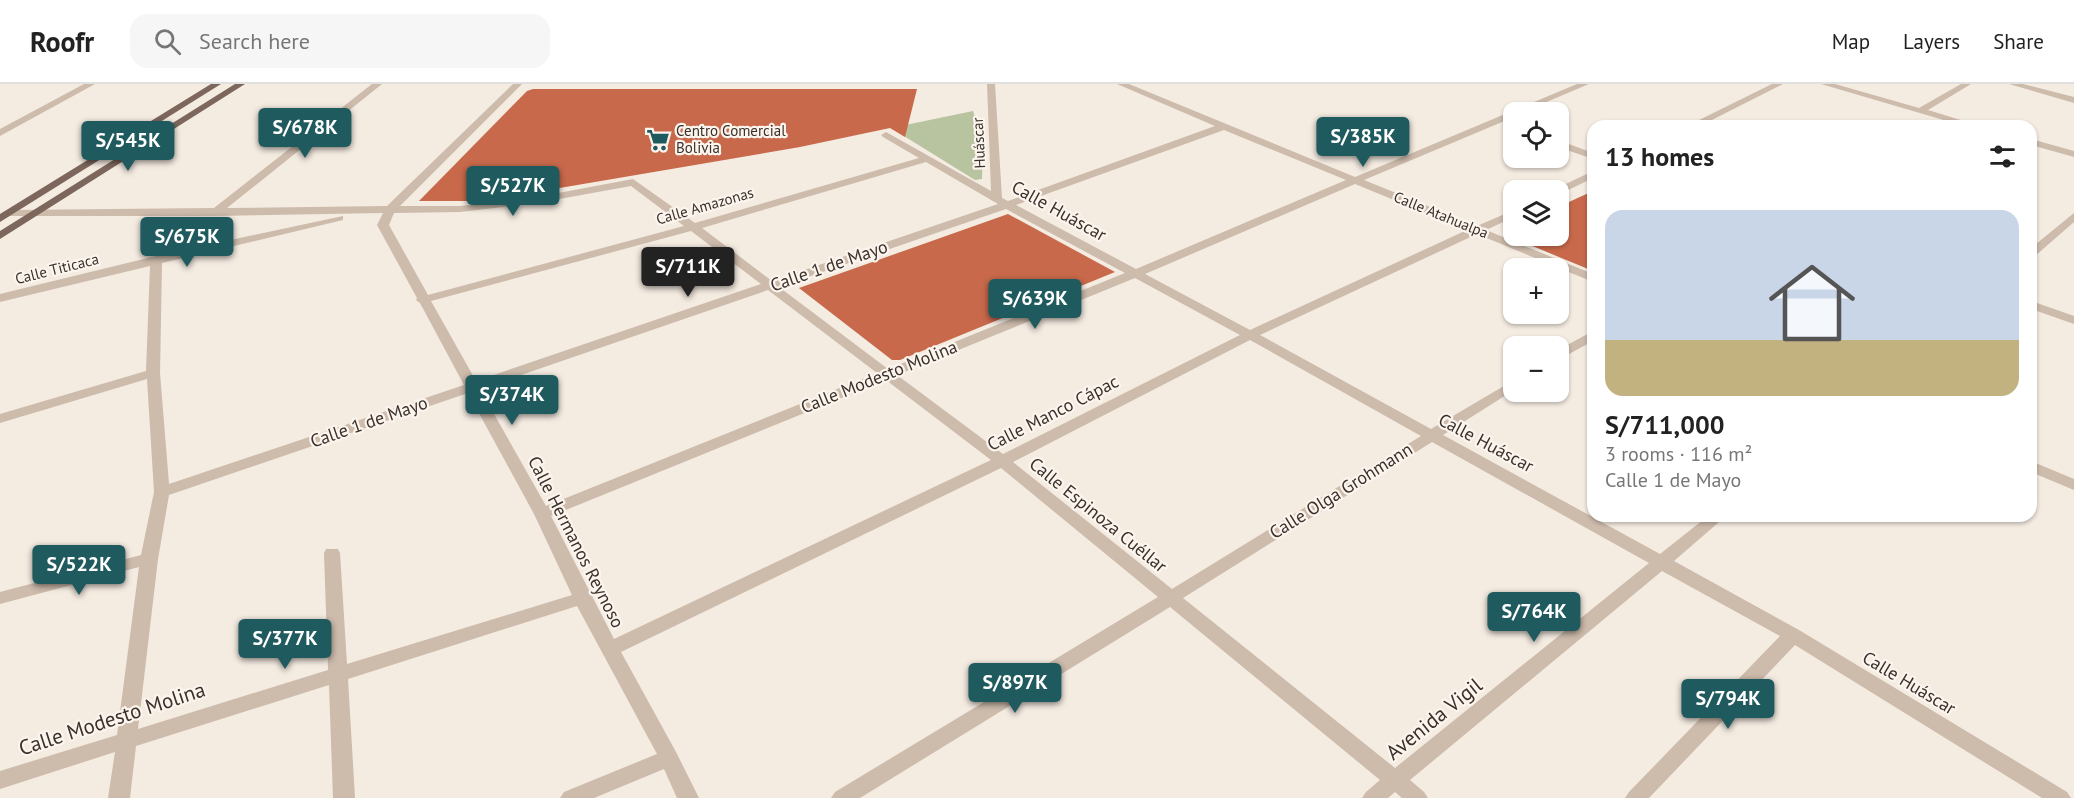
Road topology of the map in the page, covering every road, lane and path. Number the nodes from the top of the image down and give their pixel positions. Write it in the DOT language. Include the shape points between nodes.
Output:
graph roads {
  1 [pos="91,84"];
  2 [pos="217,84"];
  3 [pos="241,84"];
  4 [pos="378,84"];
  5 [pos="518,84"];
  6 [pos="991,84"];
  7 [pos="1121,84"];
  8 [pos="1585,84"];
  9 [pos="1779,84"];
  10 [pos="1825,84"];
  11 [pos="1967,84"];
  12 [pos="2013,84"];
  13 [pos="2074,100"];
  14 [pos="1542,102"];
  15 [pos="1920,111"];
  16 [pos="1503,117"];
  17 [pos="1945,118"];
  18 [pos="1496,120"];
  19 [pos="1704,120"];
  20 [pos="1942,120"];
  21 [pos="1952,120"];
  22 [pos="1503,123"];
  23 [pos="1222,127"];
  24 [pos="0,134"];
  25 [pos="886,135"];
  26 [pos="2037,144"];
  27 [pos="1569,147"];
  28 [pos="1587,154"];
  29 [pos="2074,154"];
  30 [pos="927,159"];
  31 [pos="1587,177"];
  32 [pos="1354,180"];
  33 [pos="1569,186"];
  34 [pos="1002,202"];
  35 [pos="367,211"];
  36 [pos="389,211"];
  37 [pos="37,213"];
  38 [pos="214,213"];
  39 [pos="5,216"];
  40 [pos="2074,216"];
  41 [pos="1503,218"];
  42 [pos="694,227"];
  43 [pos="1479,230"];
  44 [pos="0,236"];
  45 [pos="2037,249"];
  46 [pos="156,260"];
  47 [pos="1134,274"];
  48 [pos="1587,275"];
  49 [pos="770,286"];
  50 [pos="0,298"];
  51 [pos="422,300"];
  52 [pos="2037,307"];
  53 [pos="2074,320"];
  54 [pos="1250,335"];
  55 [pos="1587,339"];
  56 [pos="1569,349"];
  57 [pos="153,373"];
  58 [pos="885,374"];
  59 [pos="472,387"];
  60 [pos="1503,391"];
  61 [pos="0,418"];
  62 [pos="1430,435"];
  63 [pos="1002,461"];
  64 [pos="2037,469"];
  65 [pos="2074,485"];
  66 [pos="162,492"];
  67 [pos="542,514"];
  68 [pos="1587,521"];
  69 [pos="1590,522"];
  70 [pos="1711,522"];
  71 [pos="332,553"];
  72 [pos="149,559"];
  73 [pos="1663,562"];
  74 [pos="0,598"];
  75 [pos="582,598"];
  76 [pos="1169,598"];
  77 [pos="1793,635"];
  78 [pos="610,649"];
  79 [pos="336,674"];
  80 [pos="124,740"];
  81 [pos="669,758"];
  82 [pos="1395,779"];
  83 [pos="0,780"];
  84 [pos="118,798"];
  85 [pos="344,798"];
  86 [pos="570,798"];
  87 [pos="688,798"];
  88 [pos="842,798"];
  89 [pos="1373,798"];
  90 [pos="1417,798"];
  91 [pos="1636,798"];
  92 [pos="2060,798"];
  1 -- 24 [label="street"];
  2 -- 39 [label="main road"];
  3 -- 37 [label="main road"];
  4 -- 38 [label="street"];
  5 -- 36 [label="street"];
  6 -- 34 [label="street, Huáscar"];
  7 -- 23 [label="street, Calle Atahualpa"];
  8 -- 14 [label="street, Calle Modesto Molina"];
  9 -- 19 [label="street"];
  10 -- 15 [label="street"];
  11 -- 15 [label="street"];
  12 -- 13 [label="street"];
  15 -- 17 [label="street"];
  16 -- 18 [label="street, Calle Modesto Molina"];
  17 -- 20 [label="street"];
  17 -- 21 [label="street"];
  18 -- 22 [label="street"];
  18 -- 32 [label="street, Calle Modesto Molina"];
  23 -- 32 [label="street, Calle Atahualpa"];
  23 -- 34 [label="street, Calle 1 de Mayo"];
  25 -- 30 [label="street, Calle Huáscar"];
  26 -- 29 [label="street"];
  27 -- 28 [label="street"];
  30 -- 34 [label="street, Calle Huáscar"];
  30 -- 42 [label="street, Calle Amazonas"];
  31 -- 33 [label="street"];
  32 -- 43 [label="street, Calle Atahualpa"];
  32 -- 47 [label="street, Calle Modesto Molina"];
  34 -- 47 [label="street, Calle Huáscar"];
  34 -- 49 [label="street, Calle 1 de Mayo"];
  35 -- 36 [label="street"];
  35 -- 38 [label="street"];
  35 -- 46 [label="street, Calle Titicaca"];
  36 -- 42 [label="street, Calle Espinoza Cuéllar" via="460,209 537,200 633,182"];
  36 -- 51 [label="street, Calle Hermanos Reynoso" via="383,225"];
  37 -- 38 [label="street"];
  37 -- 39 [label="street"];
  37 -- 44 [label="main road"];
  40 -- 45 [label="street"];
  41 -- 43 [label="street, Calle Manco Cápac"];
  42 -- 49 [label="street, Calle Espinoza Cuéllar"];
  42 -- 51 [label="street, Calle Amazonas"];
  43 -- 48 [label="street, Calle Atahualpa"];
  43 -- 54 [label="street, Calle Manco Cápac"];
  46 -- 50 [label="street, Calle Titicaca"];
  46 -- 57 [label="street"];
  47 -- 54 [label="street, Calle Huáscar"];
  47 -- 58 [label="street, Calle Modesto Molina"];
  49 -- 58 [label="street, Calle Espinoza Cuéllar"];
  49 -- 59 [label="street, Calle 1 de Mayo"];
  51 -- 59 [label="street, Calle Hermanos Reynoso"];
  52 -- 53 [label="street"];
  54 -- 62 [label="street, Calle Huáscar"];
  54 -- 63 [label="street, Calle Manco Cápac"];
  55 -- 56 [label="street"];
  57 -- 61 [label="street"];
  57 -- 66 [label="street"];
  58 -- 63 [label="street, Calle Espinoza Cuéllar"];
  58 -- 67 [label="street, Calle Modesto Molina"];
  59 -- 66 [label="street, Calle 1 de Mayo"];
  59 -- 67 [label="street, Calle Hermanos Reynoso"];
  60 -- 62 [label="street, Calle Olga Grohmann"];
  62 -- 68 [label="street, Calle Huáscar"];
  62 -- 76 [label="street, Calle Olga Grohmann"];
  63 -- 76 [label="street, Calle Espinoza Cuéllar"];
  63 -- 78 [label="street, Calle Manco Cápac"];
  64 -- 65 [label="street"];
  66 -- 72 [label="street"];
  67 -- 75 [label="street, Calle Hermanos Reynoso"];
  69 -- 73 [label="street, Calle Huáscar"];
  70 -- 73 [label="street, Avenida Vigil"];
  71 -- 79 [label="street"];
  72 -- 74 [label="street"];
  72 -- 80 [label="street"];
  73 -- 77 [label="street, Calle Huáscar"];
  73 -- 82 [label="street, Avenida Vigil"];
  75 -- 78 [label="street, Calle Hermanos Reynoso"];
  75 -- 79 [label="street, Calle Modesto Molina"];
  76 -- 82 [label="street, Calle Espinoza Cuéllar"];
  76 -- 88 [label="street, Calle Olga Grohmann"];
  77 -- 91 [label="street"];
  77 -- 92 [label="street, Calle Huáscar"];
  78 -- 81 [label="street, Calle Hermanos Reynoso"];
  79 -- 80 [label="street, Calle Modesto Molina"];
  79 -- 85 [label="street"];
  80 -- 83 [label="street, Calle Modesto Molina"];
  80 -- 84 [label="street"];
  81 -- 86 [label="street"];
  81 -- 87 [label="street, Calle Hermanos Reynoso"];
  82 -- 89 [label="street, Avenida Vigil"];
  82 -- 90 [label="street, Calle Espinoza Cuéllar"];
}
